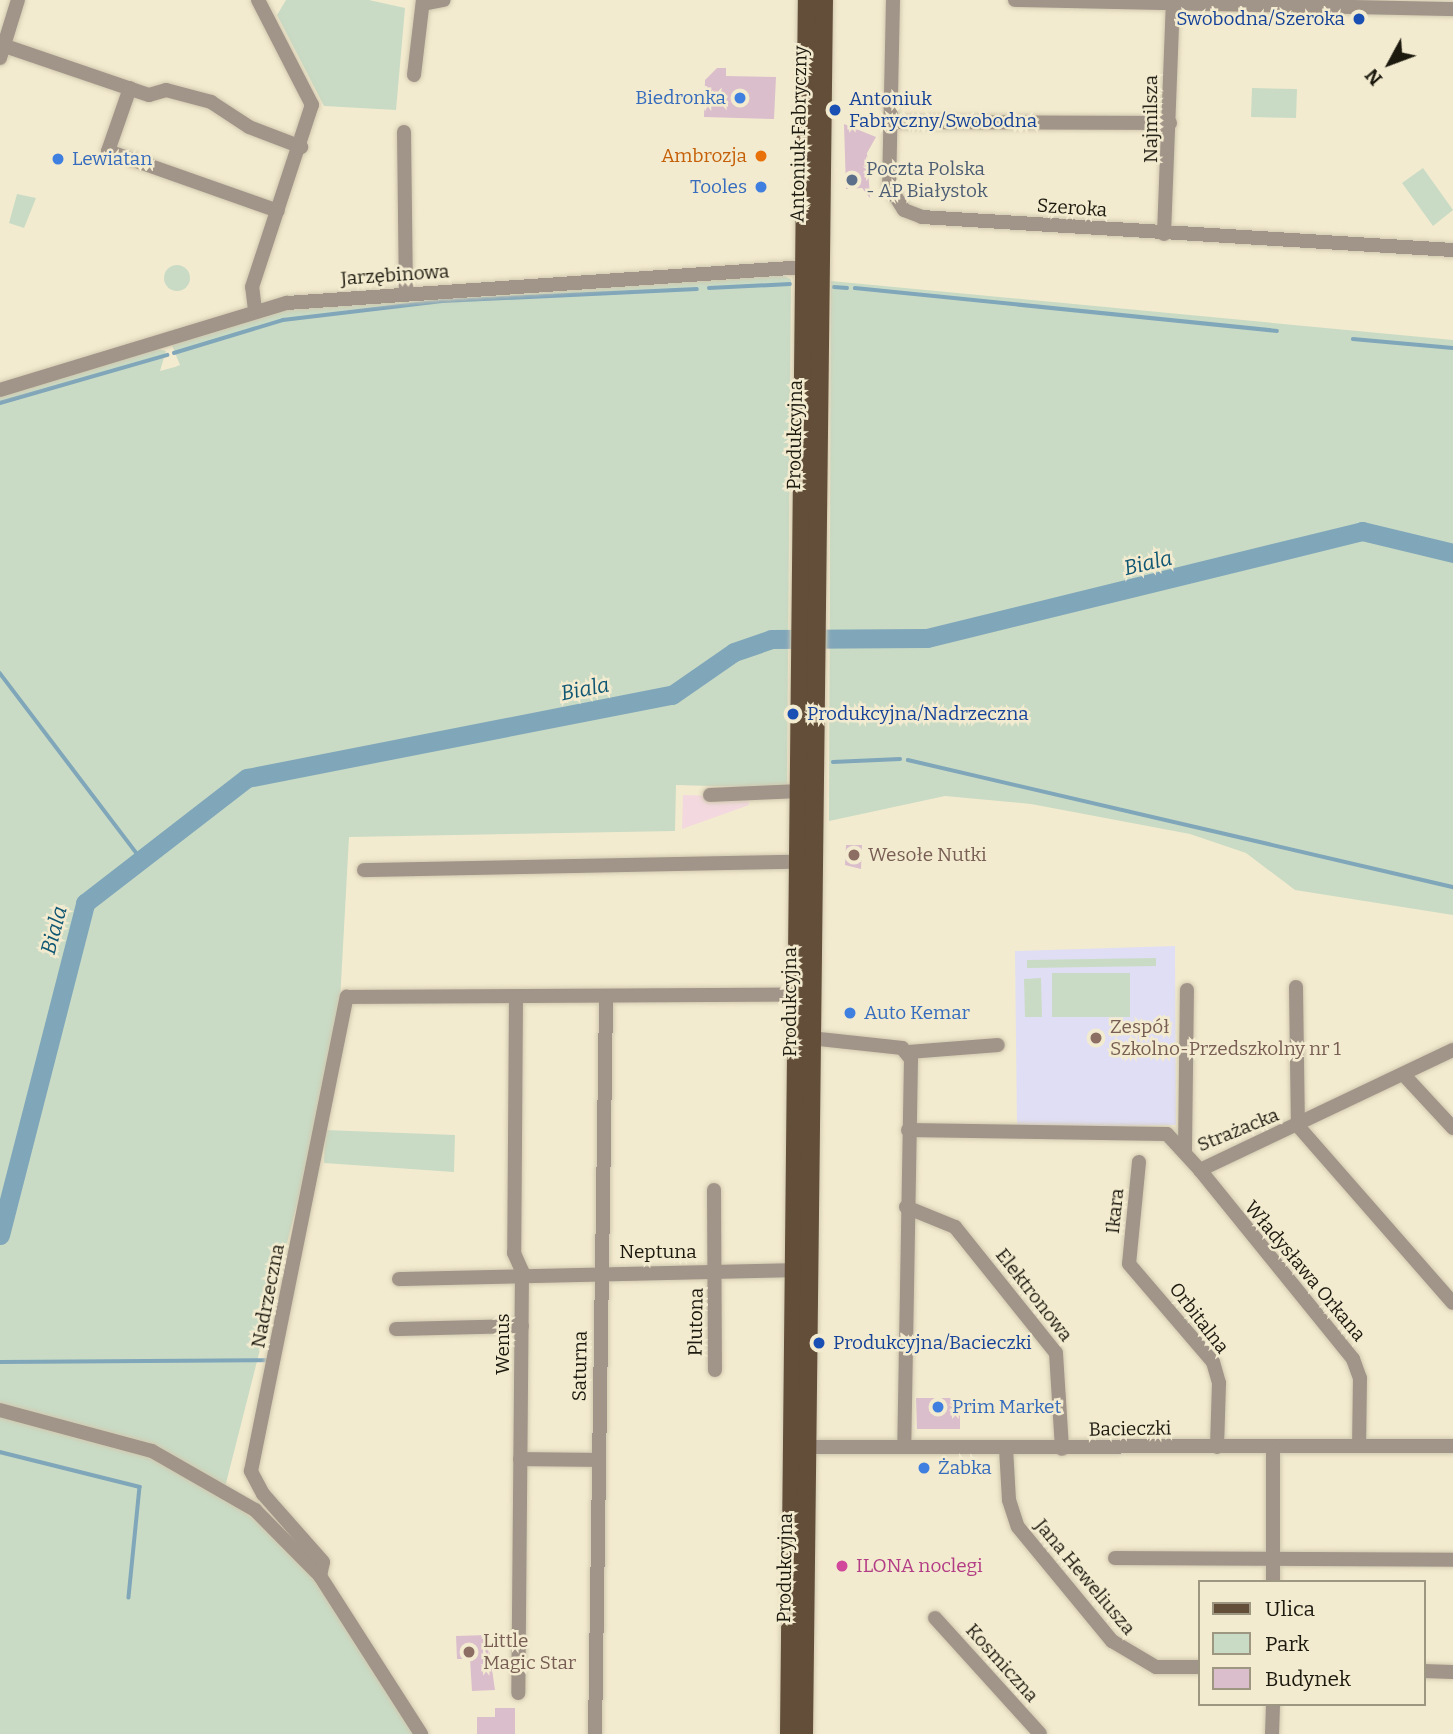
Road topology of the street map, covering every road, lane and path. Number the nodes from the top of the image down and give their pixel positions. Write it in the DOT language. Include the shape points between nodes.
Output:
graph roads {
  1 [pos="18,0"];
  2 [pos="258,0"];
  3 [pos="444,0"];
  4 [pos="807,0"];
  5 [pos="824,0"];
  6 [pos="893,0"];
  7 [pos="1015,0"];
  8 [pos="423,2"];
  9 [pos="1173,4"];
  10 [pos="1453,9"];
  11 [pos="4,52"];
  12 [pos="414,75"];
  13 [pos="130,88"];
  14 [pos="891,122"];
  15 [pos="1170,123"];
  16 [pos="404,132"];
  17 [pos="301,147"];
  18 [pos="278,211"];
  19 [pos="1164,234"];
  20 [pos="1453,250"];
  21 [pos="811,268"];
  22 [pos="405,293"];
  23 [pos="255,310"];
  24 [pos="0,390"];
  25 [pos="807,652"];
  26 [pos="799,791"];
  27 [pos="710,794"];
  28 [pos="798,862"];
  29 [pos="364,870"];
  30 [pos="1296,987"];
  31 [pos="1188,990"];
  32 [pos="797,995"];
  33 [pos="516,997"];
  34 [pos="606,998"];
  35 [pos="810,1038"];
  36 [pos="998,1045"];
  37 [pos="1453,1050"];
  38 [pos="909,1052"];
  39 [pos="1403,1074"];
  40 [pos="1298,1126"];
  41 [pos="1453,1128"];
  42 [pos="908,1130"];
  43 [pos="1185,1150"];
  44 [pos="1139,1162"];
  45 [pos="1200,1170"];
  46 [pos="714,1190"];
  47 [pos="905,1207"];
  48 [pos="1129,1264"];
  49 [pos="801,1270"];
  50 [pos="522,1271"];
  51 [pos="601,1271"];
  52 [pos="716,1272"];
  53 [pos="399,1279"];
  54 [pos="1453,1303"];
  55 [pos="522,1326"];
  56 [pos="396,1329"];
  57 [pos="715,1370"];
  58 [pos="0,1410"];
  59 [pos="1359,1446"];
  60 [pos="1453,1446"];
  61 [pos="800,1447"];
  62 [pos="904,1447"];
  63 [pos="1217,1447"];
  64 [pos="1273,1447"];
  65 [pos="1006,1448"];
  66 [pos="1062,1449"];
  67 [pos="520,1459"];
  68 [pos="598,1460"];
  69 [pos="1271,1557"];
  70 [pos="1115,1558"];
  71 [pos="1453,1560"];
  72 [pos="320,1576"];
  73 [pos="1273,1580"];
  74 [pos="935,1618"];
  75 [pos="1198,1667"];
  76 [pos="1425,1671"];
  77 [pos="1453,1672"];
  78 [pos="518,1692"];
  79 [pos="1273,1706"];
  80 [pos="421,1734"];
  81 [pos="595,1734"];
  82 [pos="789,1734"];
  83 [pos="804,1734"];
  84 [pos="1041,1734"];
  85 [pos="1272,1734"];
  1 -- 11 [label="street"];
  2 -- 17 [label="street" via="310,94"];
  3 -- 8 [label="street"];
  4 -- 21 [label="main road, Antoniuk Fabryczny"];
  5 -- 21 [label="main road, Antoniuk Fabryczny"];
  6 -- 14 [label="street, Szeroka"];
  7 -- 9 [label="street"];
  8 -- 12 [label="street"];
  9 -- 10 [label="street"];
  9 -- 15 [label="street, Najmilsza"];
  11 -- 13 [label="street"];
  13 -- 17 [label="street" via="211,102 249,127"];
  13 -- 18 [label="street" via="108,151"];
  14 -- 15 [label="street"];
  14 -- 19 [label="street, Szeroka" via="889,186 904,210"];
  15 -- 19 [label="street, Najmilsza"];
  16 -- 22 [label="street"];
  17 -- 18 [label="street"];
  18 -- 23 [label="street" via="252,287"];
  19 -- 20 [label="street, Szeroka"];
  21 -- 22 [label="street, Jarzębinowa"];
  21 -- 25 [label="main road, Produkcyjna"];
  22 -- 23 [label="street, Jarzębinowa"];
  23 -- 24 [label="street, Jarzębinowa"];
  25 -- 26 [label="main road, Produkcyjna"];
  25 -- 35 [label="main road, Produkcyjna"];
  26 -- 27 [label="street"];
  26 -- 28 [label="main road, Produkcyjna"];
  28 -- 29 [label="street"];
  28 -- 32 [label="main road, Produkcyjna"];
  30 -- 40 [label="street"];
  31 -- 43 [label="street"];
  32 -- 34 [label="street"];
  32 -- 49 [label="main road, Produkcyjna"];
  33 -- 34 [label="street"];
  33 -- 50 [label="street, Wenus" via="514,1253"];
  33 -- 72 [label="street, Nadrzeczna" via="347,997 251,1471 263,1494 323,1562"];
  34 -- 51 [label="street, Saturna"];
  35 -- 38 [label="street"];
  35 -- 49 [label="main road, Produkcyjna"];
  36 -- 38 [label="street"];
  37 -- 39 [label="street, Strażacka"];
  38 -- 42 [label="street"];
  39 -- 40 [label="street, Strażacka"];
  39 -- 41 [label="street"];
  40 -- 45 [label="street, Strażacka"];
  40 -- 54 [label="street"];
  42 -- 43 [label="street, Strażacka" via="1167,1134"];
  42 -- 47 [label="street"];
  43 -- 45 [label="street, Strażacka"];
  44 -- 48 [label="street, Ikara"];
  45 -- 59 [label="street, Władysława Orkana" via="1353,1359 1360,1378"];
  46 -- 52 [label="street, Plutona"];
  47 -- 62 [label="street"];
  47 -- 66 [label="street, Elektronowa" via="955,1227 1056,1353"];
  48 -- 63 [label="street, Orbitalna" via="1213,1362 1219,1383"];
  49 -- 52 [label="street, Neptuna"];
  49 -- 61 [label="main road, Produkcyjna"];
  50 -- 51 [label="street, Neptuna"];
  50 -- 53 [label="street, Neptuna"];
  50 -- 55 [label="street, Wenus"];
  51 -- 52 [label="street, Neptuna"];
  51 -- 68 [label="street, Saturna"];
  52 -- 57 [label="street, Plutona"];
  55 -- 56 [label="street"];
  55 -- 67 [label="street, Wenus"];
  58 -- 72 [label="street" via="135,1445 201,1475 278,1528"];
  59 -- 60 [label="street, Bacieczki"];
  59 -- 64 [label="street, Bacieczki"];
  61 -- 62 [label="street, Bacieczki"];
  61 -- 82 [label="main road, Produkcyjna"];
  61 -- 83 [label="main road, Produkcyjna"];
  62 -- 65 [label="street, Bacieczki"];
  63 -- 64 [label="street, Bacieczki"];
  63 -- 66 [label="street, Bacieczki"];
  64 -- 69 [label="street"];
  65 -- 66 [label="street, Bacieczki"];
  65 -- 75 [label="street, Jana Heweliusza" via="1009,1500 1018,1527 1112,1641 1156,1667"];
  67 -- 68 [label="street"];
  67 -- 78 [label="street, Wenus"];
  68 -- 81 [label="street, Saturna"];
  69 -- 70 [label="street"];
  69 -- 71 [label="street"];
  69 -- 73 [label="street"];
  72 -- 80 [label="street"];
  74 -- 84 [label="street, Kosmiczna"];
  76 -- 77 [label="street"];
  79 -- 85 [label="street"];
}
